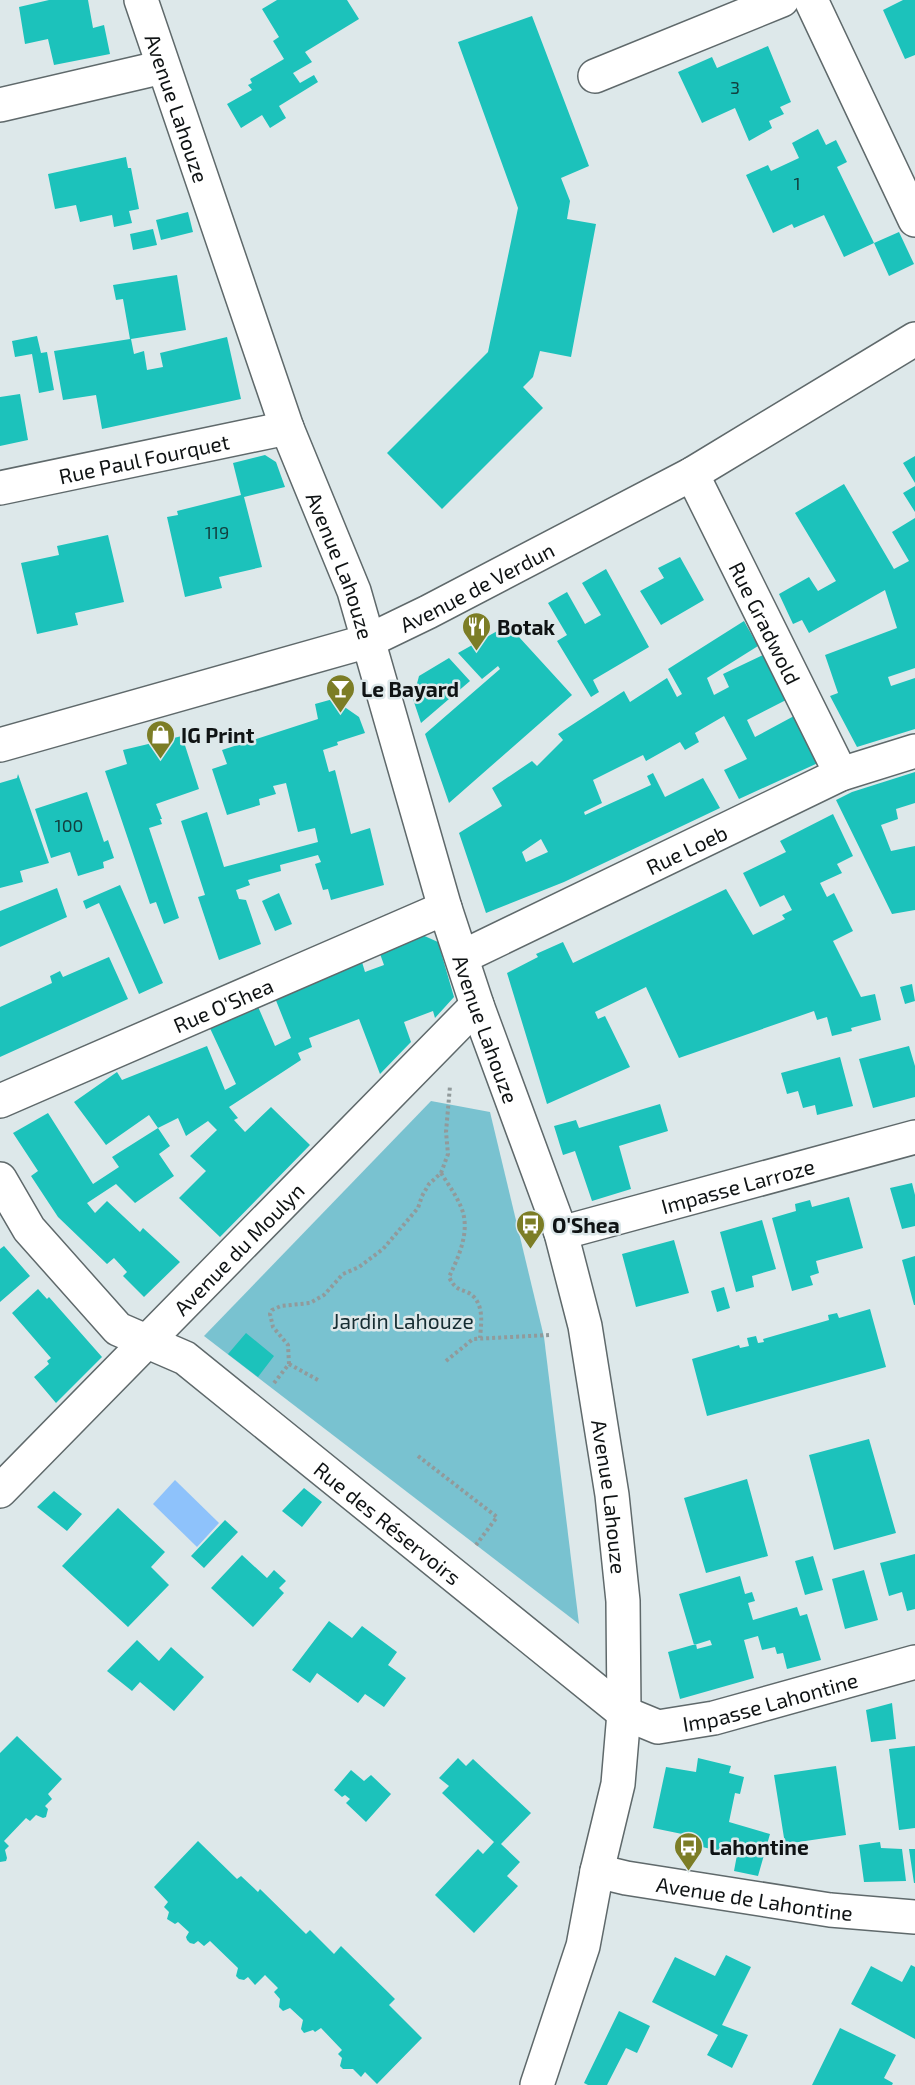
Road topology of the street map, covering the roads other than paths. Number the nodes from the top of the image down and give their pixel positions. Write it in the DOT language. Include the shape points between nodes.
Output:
graph roads {
  1 [pos="141,0"];
  2 [pos="782,0"];
  3 [pos="811,0"];
  4 [pos="163,68"];
  5 [pos="596,76"];
  6 [pos="0,105"];
  7 [pos="915,220"];
  8 [pos="915,339"];
  9 [pos="287,428"];
  10 [pos="692,474"];
  11 [pos="0,488"];
  12 [pos="368,641"];
  13 [pos="0,745"];
  14 [pos="915,751"];
  15 [pos="841,774"];
  16 [pos="446,908"];
  17 [pos="462,957"];
  18 [pos="477,1005"];
  19 [pos="0,1101"];
  20 [pos="915,1137"];
  21 [pos="0,1179"];
  22 [pos="561,1233"];
  23 [pos="146,1341"];
  24 [pos="0,1491"];
  25 [pos="915,1662"];
  26 [pos="624,1713"];
  27 [pos="597,1871"];
  28 [pos="915,1917"];
  29 [pos="537,2085"];
  1 -- 4 [label="street, Avenue Lahouze"];
  2 -- 5 [label="street"];
  3 -- 7 [label="street"];
  4 -- 6 [label="street"];
  4 -- 9 [label="street, Avenue Lahouze"];
  8 -- 10 [label="street, Avenue de Verdun"];
  9 -- 11 [label="street, Rue Paul Fourquet"];
  9 -- 12 [label="street, Avenue Lahouze" via="354,591"];
  10 -- 12 [label="street, Avenue de Verdun"];
  10 -- 15 [label="street, Rue Gradwold"];
  12 -- 13 [label="street, Avenue de Verdun"];
  12 -- 16 [label="street, Avenue Lahouze"];
  14 -- 15 [label="street, Rue Loeb"];
  15 -- 17 [label="street, Rue Loeb"];
  16 -- 17 [label="street, Avenue Lahouze"];
  16 -- 19 [label="street, Rue O'Shea"];
  17 -- 18 [label="street, Avenue Lahouze"];
  18 -- 22 [label="street, Avenue Lahouze"];
  18 -- 23 [label="street, Avenue du Moulyn"];
  20 -- 22 [label="street, Impasse Larroze"];
  21 -- 23 [label="street, Rue des Réservoirs" via="29,1229 118,1329"];
  22 -- 26 [label="street, Avenue Lahouze" via="585,1326 612,1495 623,1601"];
  23 -- 24 [label="street, Avenue du Moulyn"];
  23 -- 26 [label="street, Rue des Réservoirs" via="185,1359"];
  25 -- 26 [label="street, Impasse Lahontine" via="714,1718 658,1727"];
  26 -- 27 [label="street, Avenue Lahouze" via="618,1784"];
  27 -- 28 [label="street, Avenue de Lahontine" via="830,1910"];
  27 -- 29 [label="street, Avenue Lahouze" via="583,1946"];
}
